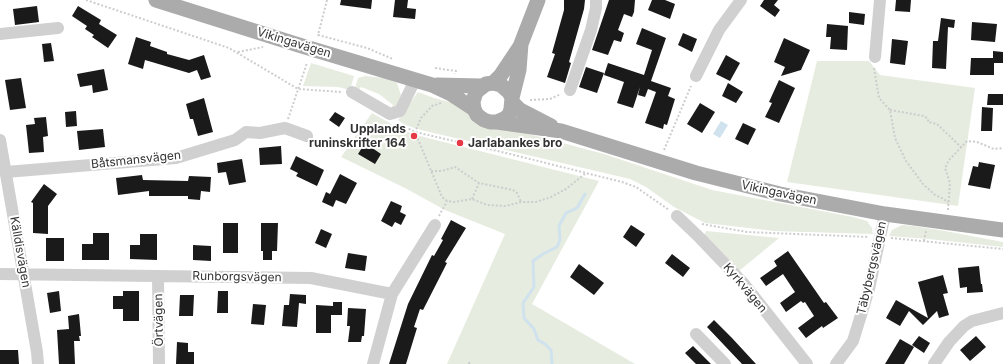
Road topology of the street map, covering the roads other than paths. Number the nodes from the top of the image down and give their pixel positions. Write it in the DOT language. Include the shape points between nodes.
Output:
graph roads {
  1 [pos="156,0"];
  2 [pos="538,0"];
  3 [pos="596,0"];
  4 [pos="741,0"];
  5 [pos="880,0"];
  6 [pos="58,28"];
  7 [pos="0,34"];
  8 [pos="522,44"];
  9 [pos="875,57"];
  10 [pos="696,76"];
  11 [pos="415,80"];
  12 [pos="432,85"];
  13 [pos="487,85"];
  14 [pos="570,90"];
  15 [pos="351,94"];
  16 [pos="512,100"];
  17 [pos="474,109"];
  18 [pos="497,122"];
  19 [pos="561,132"];
  20 [pos="307,136"];
  21 [pos="0,140"];
  22 [pos="6,172"];
  23 [pos="885,214"];
  24 [pos="677,216"];
  25 [pos="435,225"];
  26 [pos="1003,230"];
  27 [pos="0,274"];
  28 [pos="23,274"];
  29 [pos="158,276"];
  30 [pos="392,294"];
  31 [pos="1003,313"];
  32 [pos="696,334"];
  33 [pos="38,364"];
  34 [pos="159,364"];
  35 [pos="373,364"];
  36 [pos="725,364"];
  37 [pos="807,364"];
  38 [pos="836,364"];
  39 [pos="934,364"];
  1 -- 11 [label="main road, Vikingavägen"];
  2 -- 8 [label="main road"];
  3 -- 14 [label="street" via="591,30"];
  4 -- 10 [label="street" via="719,30"];
  5 -- 9 [label="street"];
  6 -- 7 [label="street"];
  8 -- 13 [label="main road" via="501,75"];
  8 -- 16 [label="main road"];
  11 -- 12 [label="main road, Vikingavägen"];
  11 -- 15 [label="street" via="400,111 390,114"];
  12 -- 13 [label="main road, Vikingavägen"];
  12 -- 17 [label="main road, Vikingavägen"];
  13 -- 16 [label="main road, Vikingavägen" via="497,84 505,87"];
  13 -- 17 [label="main road" via="475,95"];
  16 -- 18 [label="main road" via="509,115"];
  16 -- 19 [label="main road, Vikingavägen" via="520,110"];
  17 -- 18 [label="main road, Vikingavägen" via="484,120"];
  18 -- 19 [label="main road, Vikingavägen"];
  19 -- 23 [label="main road, Vikingavägen" via="696,173 780,194"];
  20 -- 22 [label="street, Båtsmansvägen" via="285,128 260,133 246,132 235,140 176,158"];
  21 -- 22 [label="street, Källdisvägen"];
  22 -- 28 [label="street, Källdisvägen"];
  23 -- 26 [label="main road, Vikingavägen"];
  23 -- 38 [label="street, Täbybergsvägen" via="870,289 853,341"];
  24 -- 37 [label="street, Kyrkvägen" via="744,284"];
  25 -- 30 [label="street"];
  27 -- 28 [label="street, Runborgsvägen"];
  28 -- 29 [label="street, Runborgsvägen"];
  28 -- 33 [label="street, Källdisvägen"];
  29 -- 30 [label="street, Runborgsvägen" via="311,278"];
  29 -- 34 [label="street, Örtvägen"];
  30 -- 35 [label="street"];
  31 -- 39 [label="street" via="972,321 964,326"];
  32 -- 36 [label="street"];
}
